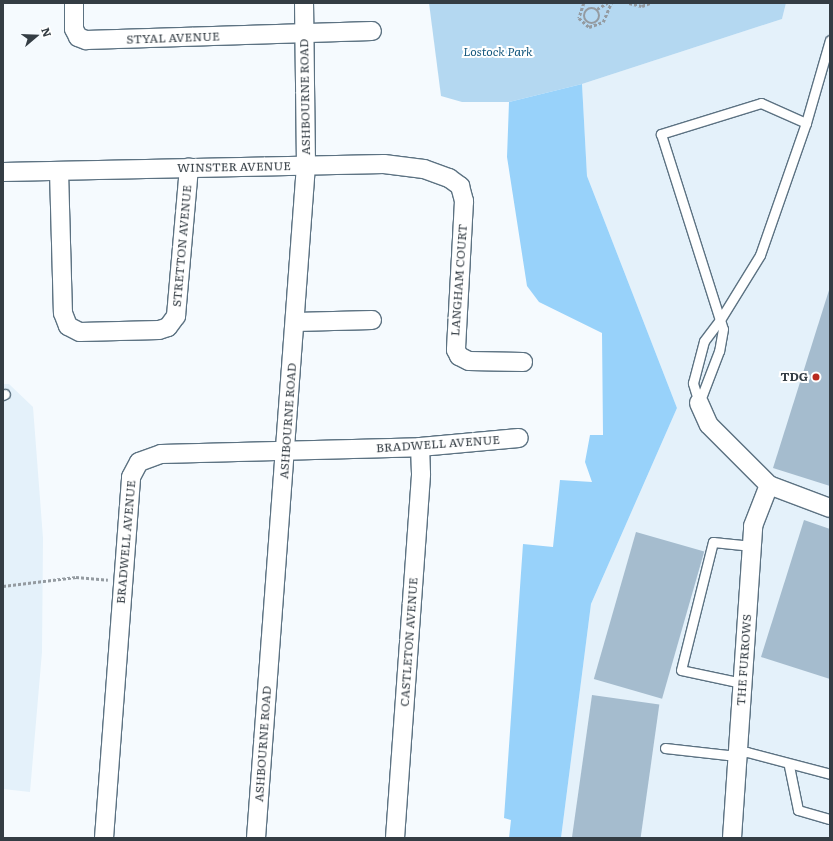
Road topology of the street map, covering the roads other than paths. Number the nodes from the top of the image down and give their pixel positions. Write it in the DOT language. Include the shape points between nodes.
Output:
graph roads {
  1 [pos="74,3"];
  2 [pos="304,3"];
  3 [pos="372,31"];
  4 [pos="304,34"];
  5 [pos="830,40"];
  6 [pos="806,123"];
  7 [pos="306,165"];
  8 [pos="189,168"];
  9 [pos="59,171"];
  10 [pos="3,172"];
  11 [pos="460,186"];
  12 [pos="372,320"];
  13 [pos="720,320"];
  14 [pos="295,322"];
  15 [pos="523,362"];
  16 [pos="699,403"];
  17 [pos="519,438"];
  18 [pos="420,447"];
  19 [pos="286,452"];
  20 [pos="769,485"];
  21 [pos="830,508"];
  22 [pos="752,546"];
  23 [pos="742,683"];
  24 [pos="665,748"];
  25 [pos="737,754"];
  26 [pos="789,766"];
  27 [pos="830,774"];
  28 [pos="830,819"];
  29 [pos="104,838"];
  30 [pos="256,838"];
  31 [pos="395,838"];
  32 [pos="732,838"];
  1 -- 4 [label="street, STYAL AVENUE" via="76,34 86,40"];
  2 -- 4 [label="street, ASHBOURNE ROAD"];
  3 -- 4 [label="street"];
  4 -- 7 [label="street, ASHBOURNE ROAD"];
  5 -- 6 [label="lane"];
  6 -- 13 [label="lane" via="760,255"];
  6 -- 13 [label="lane" via="761,103 661,134"];
  7 -- 8 [label="street, WINSTER AVENUE"];
  7 -- 11 [label="street, WINSTER AVENUE" via="399,165 436,173"];
  7 -- 14 [label="street, ASHBOURNE ROAD"];
  8 -- 9 [label="street, WINSTER AVENUE"];
  8 -- 9 [label="street, STRETTON AVENUE" via="176,316 168,327 152,330 80,332 65,322"];
  9 -- 10 [label="street, WINSTER AVENUE"];
  11 -- 15 [label="street, LANGHAM COURT" via="464,201 456,350 459,356 469,361"];
  12 -- 14 [label="street"];
  13 -- 16 [label="lane" via="723,339"];
  13 -- 16 [label="lane" via="704,341 695,371 694,394"];
  14 -- 19 [label="street, ASHBOURNE ROAD"];
  16 -- 20 [label="street" via="709,425"];
  17 -- 18 [label="street, BRADWELL AVENUE"];
  18 -- 19 [label="street, BRADWELL AVENUE"];
  18 -- 31 [label="street, CASTLETON AVENUE" via="421,482"];
  19 -- 29 [label="street, BRADWELL AVENUE" via="161,454 143,459 131,477"];
  19 -- 30 [label="street, ASHBOURNE ROAD"];
  20 -- 21 [label="street"];
  20 -- 22 [label="street, THE FURROWS" via="756,510"];
  22 -- 23 [label="street, THE FURROWS"];
  22 -- 23 [label="lane" via="713,542 681,670"];
  23 -- 25 [label="street, THE FURROWS"];
  24 -- 25 [label="lane"];
  25 -- 26 [label="lane" via="747,752"];
  25 -- 32 [label="street, THE FURROWS"];
  26 -- 27 [label="lane"];
  26 -- 28 [label="lane" via="798,810"];
}
